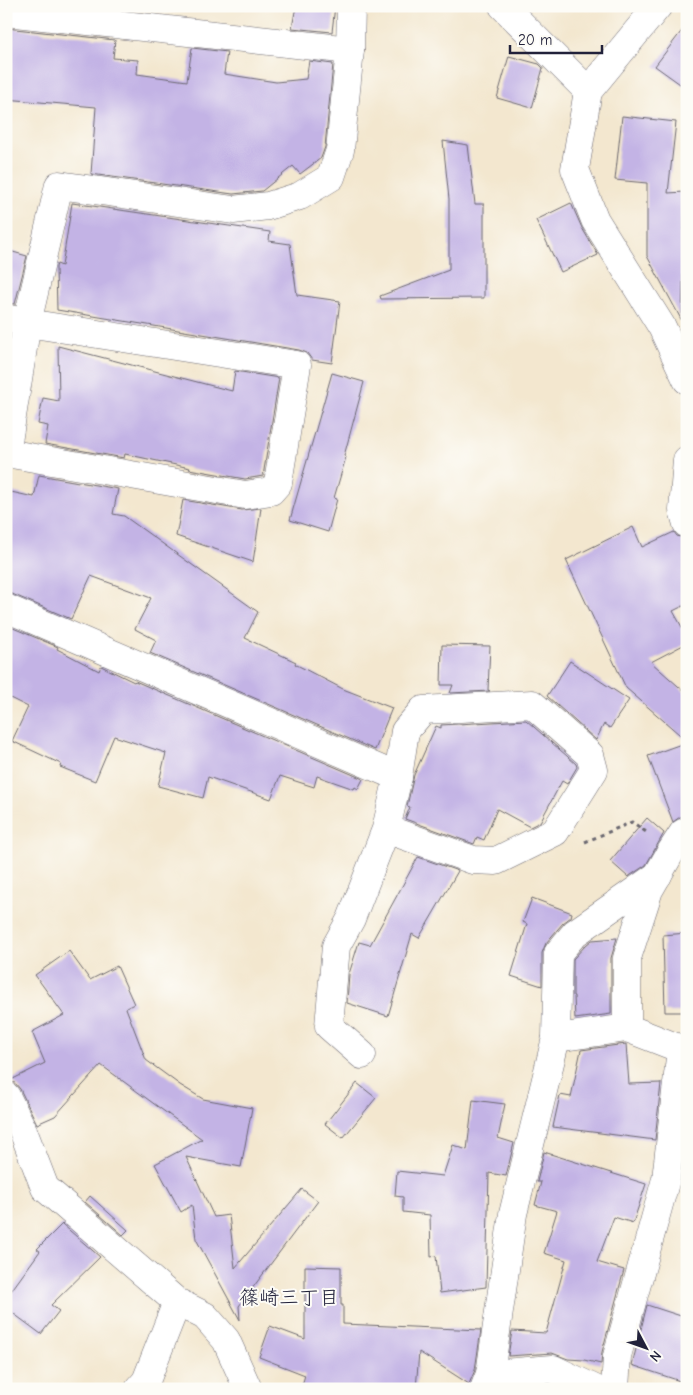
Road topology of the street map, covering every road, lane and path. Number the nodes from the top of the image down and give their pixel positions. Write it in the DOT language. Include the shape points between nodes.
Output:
graph roads {
  1 [pos="351,6"];
  2 [pos="658,6"];
  3 [pos="510,9"];
  4 [pos="6,12"];
  5 [pos="350,50"];
  6 [pos="588,91"];
  7 [pos="17,321"];
  8 [pos="687,380"];
  9 [pos="6,453"];
  10 [pos="687,460"];
  11 [pos="685,513"];
  12 [pos="6,608"];
  13 [pos="398,777"];
  14 [pos="386,829"];
  15 [pos="555,832"];
  16 [pos="679,841"];
  17 [pos="658,875"];
  18 [pos="627,1028"];
  19 [pos="556,1038"];
  20 [pos="362,1055"];
  21 [pos="6,1096"];
  22 [pos="177,1302"];
  23 [pos="487,1381"];
  24 [pos="139,1389"];
  25 [pos="248,1389"];
  26 [pos="595,1389"];
  27 [pos="616,1389"];
  1 -- 5 [label="street"];
  2 -- 6 [label="street"];
  3 -- 6 [label="street"];
  4 -- 5 [label="street"];
  5 -- 7 [label="street" via="340,150 331,177 300,196 268,206 233,210 59,185"];
  6 -- 8 [label="street" via="575,169 595,220 662,327"];
  7 -- 9 [label="street"];
  7 -- 9 [label="street" via="298,365 278,483 271,491 244,495"];
  10 -- 11 [label="street"];
  12 -- 13 [label="street"];
  13 -- 14 [label="street"];
  13 -- 15 [label="street" via="404,731 423,710 532,704 590,755 594,770"];
  14 -- 15 [label="street" via="473,860 496,861"];
  14 -- 20 [label="street" via="351,919 336,946 328,1026"];
  15 -- 16 [label="path" via="575,846 632,822"];
  16 -- 17 [label="street"];
  17 -- 18 [label="street" via="649,890 628,958"];
  17 -- 19 [label="street" via="575,933 558,953"];
  18 -- 19 [label="street"];
  18 -- 27 [label="street" via="681,1049 666,1179 617,1356"];
  19 -- 23 [label="street" via="513,1214"];
  21 -- 22 [label="street" via="45,1188"];
  22 -- 24 [label="street" via="146,1381"];
  22 -- 25 [label="street" via="205,1316 226,1340"];
  23 -- 26 [label="street" via="553,1369"];
}
